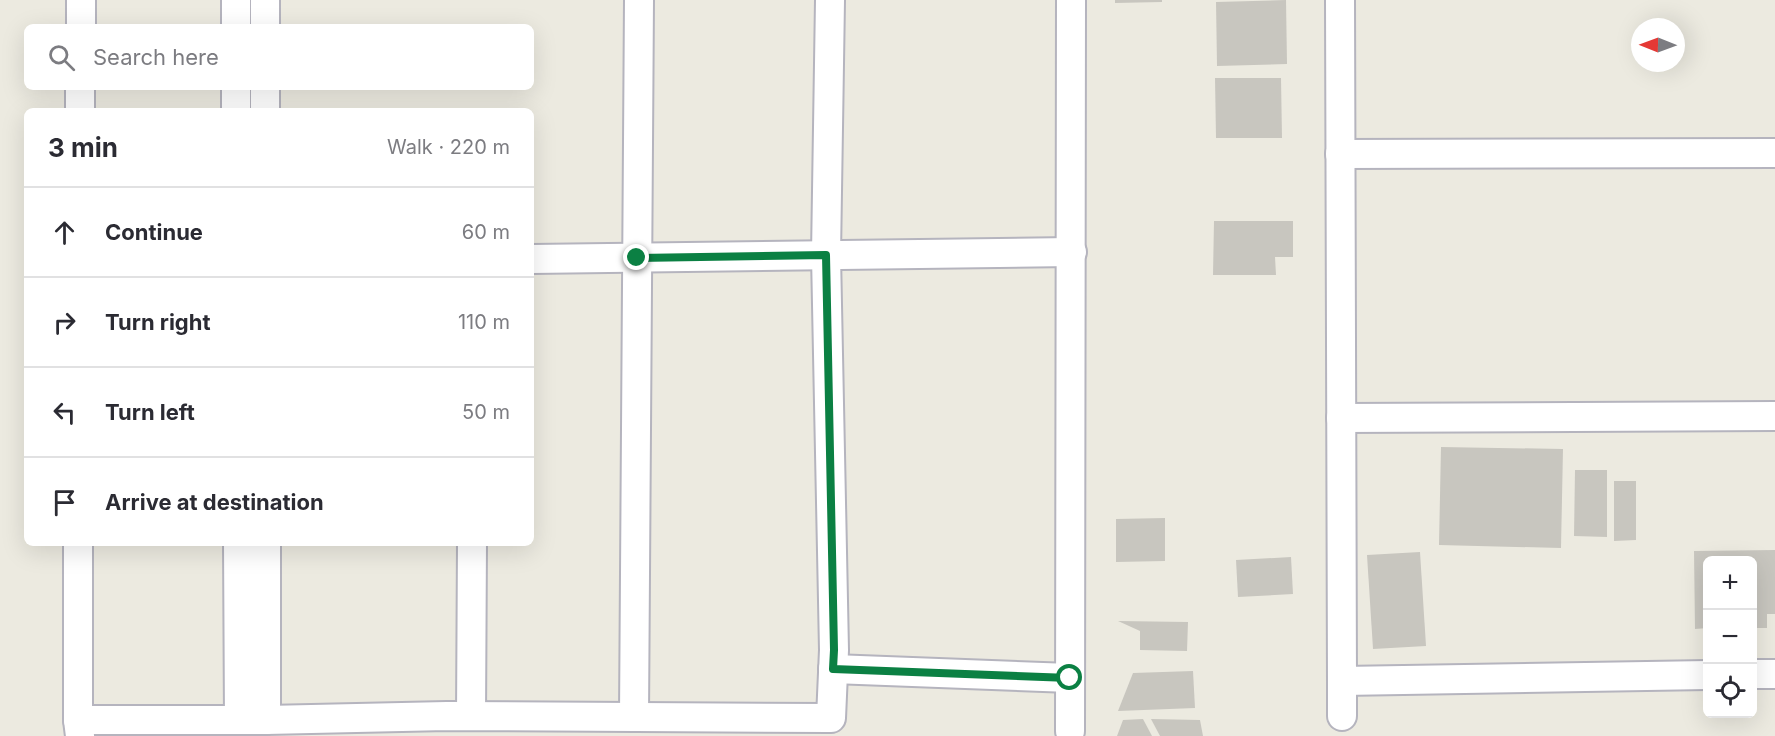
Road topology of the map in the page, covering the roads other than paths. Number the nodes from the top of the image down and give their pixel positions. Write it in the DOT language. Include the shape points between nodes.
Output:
graph roads {
  1 [pos="81,0"];
  2 [pos="236,0"];
  3 [pos="265,0"];
  4 [pos="639,0"];
  5 [pos="830,0"];
  6 [pos="1071,0"];
  7 [pos="1340,0"];
  8 [pos="81,24"];
  9 [pos="236,24"];
  10 [pos="265,24"];
  11 [pos="80,90"];
  12 [pos="236,90"];
  13 [pos="265,90"];
  14 [pos="80,108"];
  15 [pos="236,108"];
  16 [pos="265,108"];
  17 [pos="1775,153"];
  18 [pos="1340,154"];
  19 [pos="1072,252"];
  20 [pos="826,255"];
  21 [pos="637,258"];
  22 [pos="534,259"];
  23 [pos="1775,416"];
  24 [pos="1341,418"];
  25 [pos="78,546"];
  26 [pos="238,546"];
  27 [pos="266,546"];
  28 [pos="472,546"];
  29 [pos="833,669"];
  30 [pos="1757,674"];
  31 [pos="1775,674"];
  32 [pos="1703,675"];
  33 [pos="1070,678"];
  34 [pos="1342,681"];
  35 [pos="471,716"];
  36 [pos="1342,716"];
  37 [pos="634,717"];
  38 [pos="253,720"];
  39 [pos="79,728"];
  40 [pos="1070,731"];
  1 -- 8 [label="street"];
  2 -- 9 [label="street"];
  3 -- 10 [label="street"];
  4 -- 21 [label="street"];
  5 -- 20 [label="street"];
  6 -- 19 [label="street"];
  7 -- 18 [label="street"];
  11 -- 14 [label="street"];
  12 -- 15 [label="street"];
  13 -- 16 [label="street"];
  17 -- 18 [label="street"];
  18 -- 24 [label="street"];
  19 -- 20 [label="street"];
  19 -- 33 [label="street"];
  20 -- 21 [label="street"];
  20 -- 29 [label="street"];
  21 -- 22 [label="street"];
  21 -- 37 [label="street"];
  23 -- 24 [label="street"];
  24 -- 34 [label="street"];
  25 -- 39 [label="street"];
  26 -- 38 [label="street"];
  27 -- 38 [label="street"];
  28 -- 35 [label="street"];
  29 -- 33 [label="street"];
  29 -- 37 [label="street" via="831,718"];
  30 -- 31 [label="street"];
  32 -- 34 [label="street"];
  33 -- 40 [label="street"];
  34 -- 36 [label="street"];
  35 -- 37 [label="street"];
  35 -- 38 [label="street"];
  38 -- 39 [label="street"];
}
